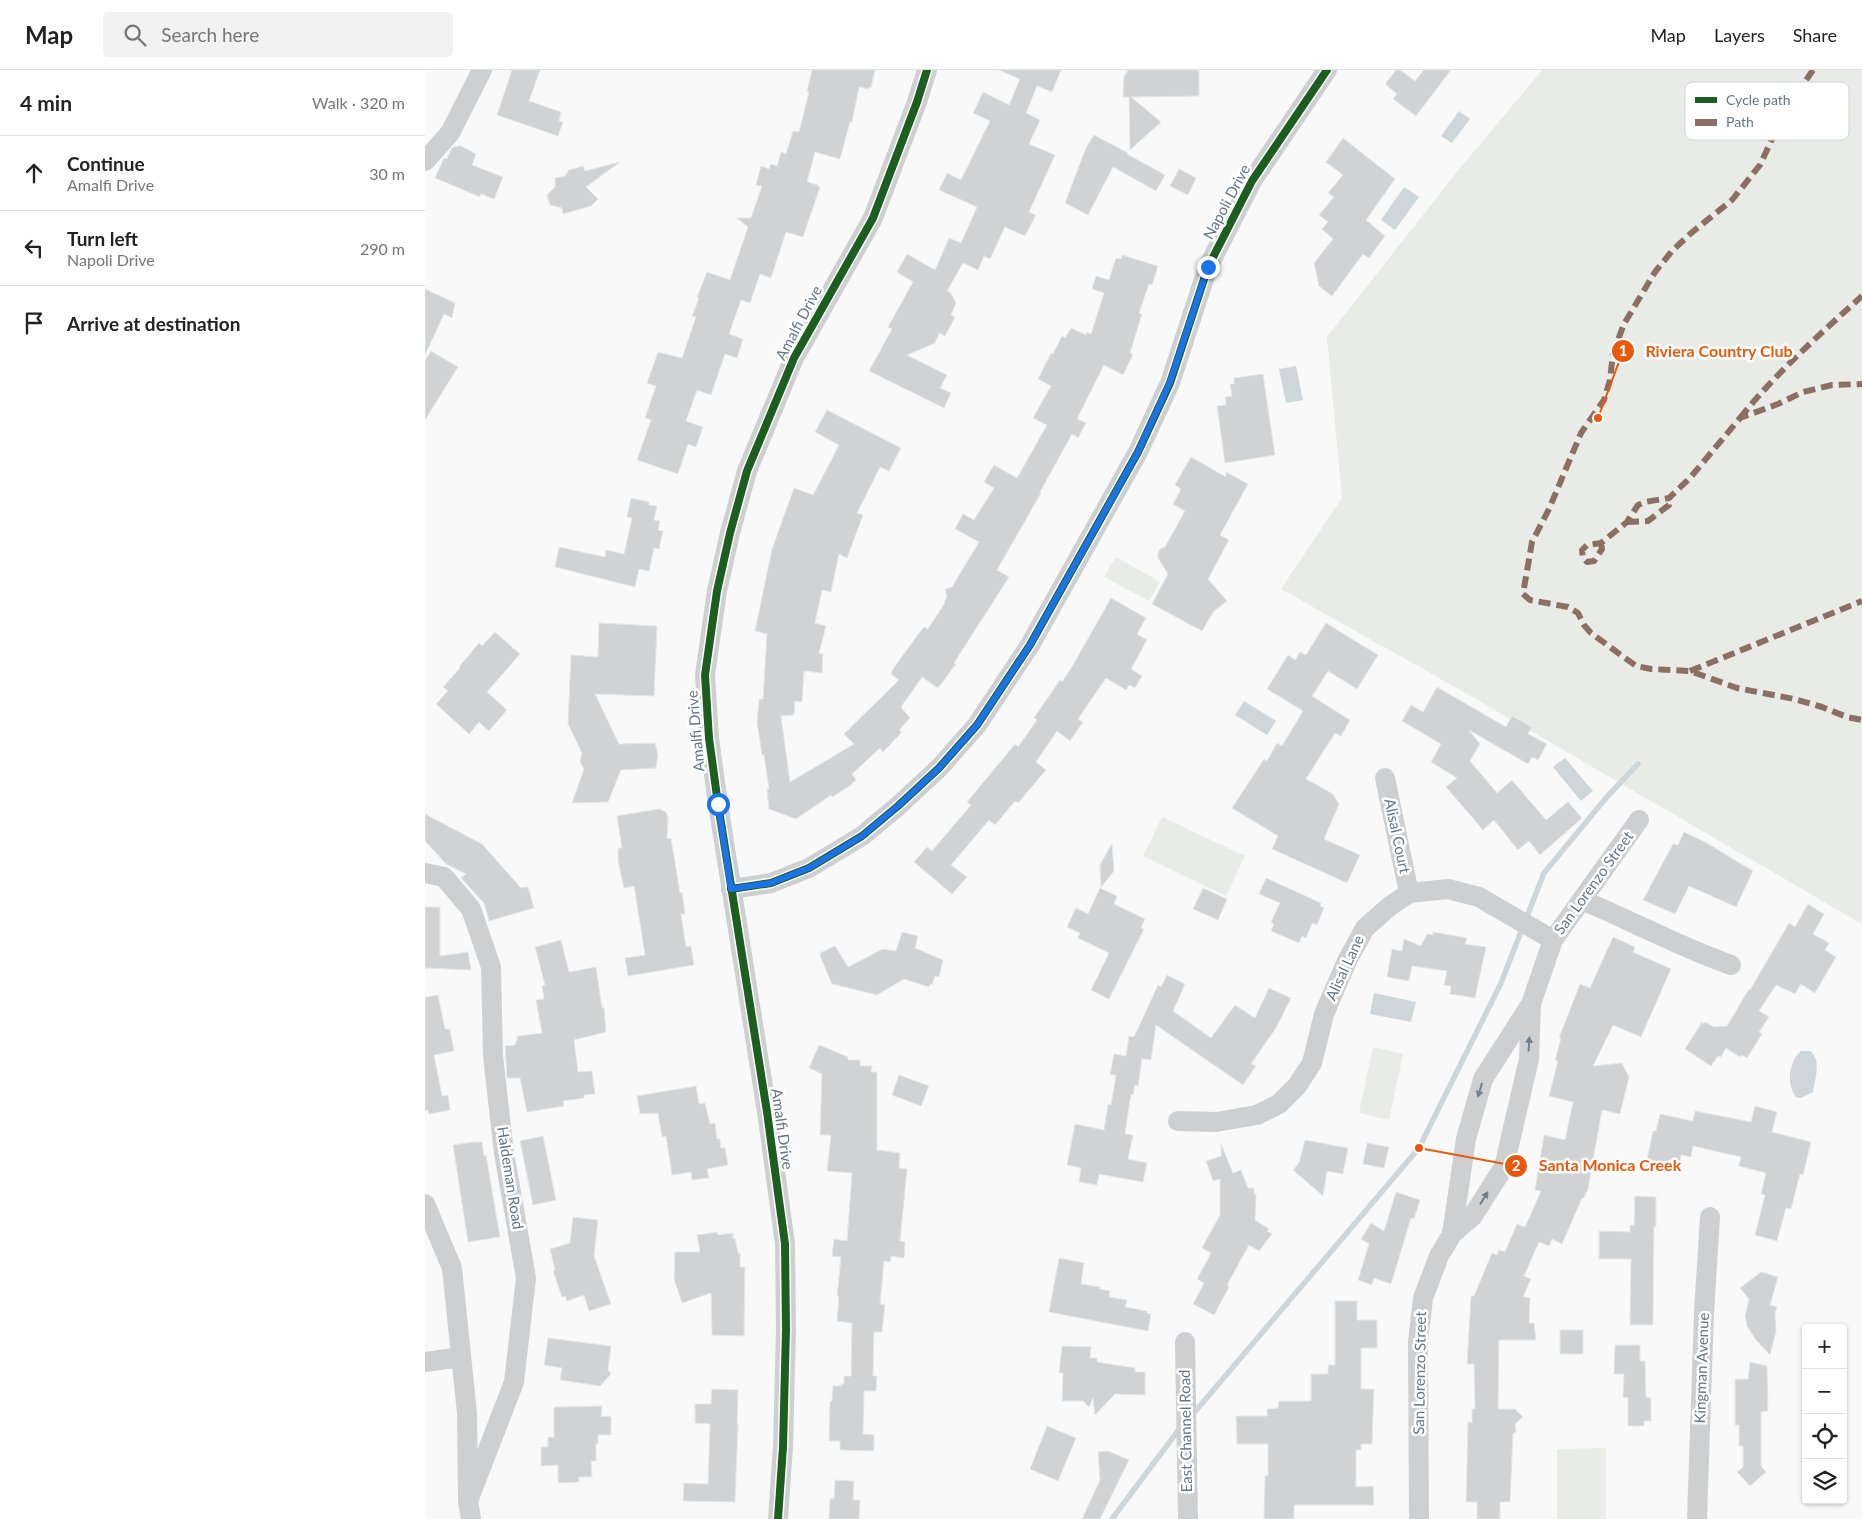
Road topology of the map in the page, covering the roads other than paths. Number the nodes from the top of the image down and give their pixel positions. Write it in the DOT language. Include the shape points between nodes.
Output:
graph roads {
  1 [pos="482,70"];
  2 [pos="927,70"];
  3 [pos="1327,70"];
  4 [pos="425,161"];
  5 [pos="1385,778"];
  6 [pos="1639,820"];
  7 [pos="425,872"];
  8 [pos="731,889"];
  9 [pos="1409,893"];
  10 [pos="1582,900"];
  11 [pos="1553,940"];
  12 [pos="1731,965"];
  13 [pos="1531,1004"];
  14 [pos="1178,1121"];
  15 [pos="425,1204"];
  16 [pos="1710,1217"];
  17 [pos="1452,1234"];
  18 [pos="1185,1342"];
  19 [pos="461,1357"];
  20 [pos="425,1362"];
  21 [pos="470,1510"];
  22 [pos="778,1519"];
  23 [pos="1188,1519"];
  24 [pos="1419,1519"];
  25 [pos="1697,1519"];
  1 -- 4 [label="street" via="451,133"];
  2 -- 8 [label="street, Amalfi Drive" via="873,218 794,358 747,471 730,533 717,591 705,675 709,738"];
  3 -- 8 [label="street, Napoli Drive" via="1252,181 1208,267 1170,382 1138,452 1030,645 977,725 939,768 862,836 809,868 771,883"];
  5 -- 9 [label="street, Alisal Court"];
  6 -- 10 [label="street, San Lorenzo Street"];
  7 -- 21 [label="street, Haldeman Road" via="444,877 471,909 491,967 493,1056 504,1153 527,1278 514,1382"];
  8 -- 22 [label="street, Amalfi Drive" via="785,1244 783,1447"];
  9 -- 11 [label="street, Alisal Lane" via="1448,889 1479,897"];
  9 -- 14 [label="street, Alisal Lane" via="1365,928 1324,1014 1311,1063 1297,1086 1279,1104 1257,1115 1216,1122"];
  10 -- 11 [label="street, San Lorenzo Street"];
  10 -- 12 [label="street" via="1693,952"];
  11 -- 13 [label="street, San Lorenzo Street"];
  13 -- 17 [label="street, San Lorenzo Street, one-way" via="1483,1079 1466,1139"];
  17 -- 13 [label="street, San Lorenzo Street, one-way" via="1472,1217 1504,1167 1529,1059"];
  15 -- 19 [label="street, Haldeman Road" via="452,1268"];
  16 -- 25 [label="street, Kingman Avenue"];
  17 -- 24 [label="street, San Lorenzo Street" via="1439,1256 1423,1298 1418,1342"];
  18 -- 23 [label="street, East Channel Road"];
  19 -- 20 [label="street"];
  19 -- 21 [label="street, Haldeman Road" via="467,1413"];
}
